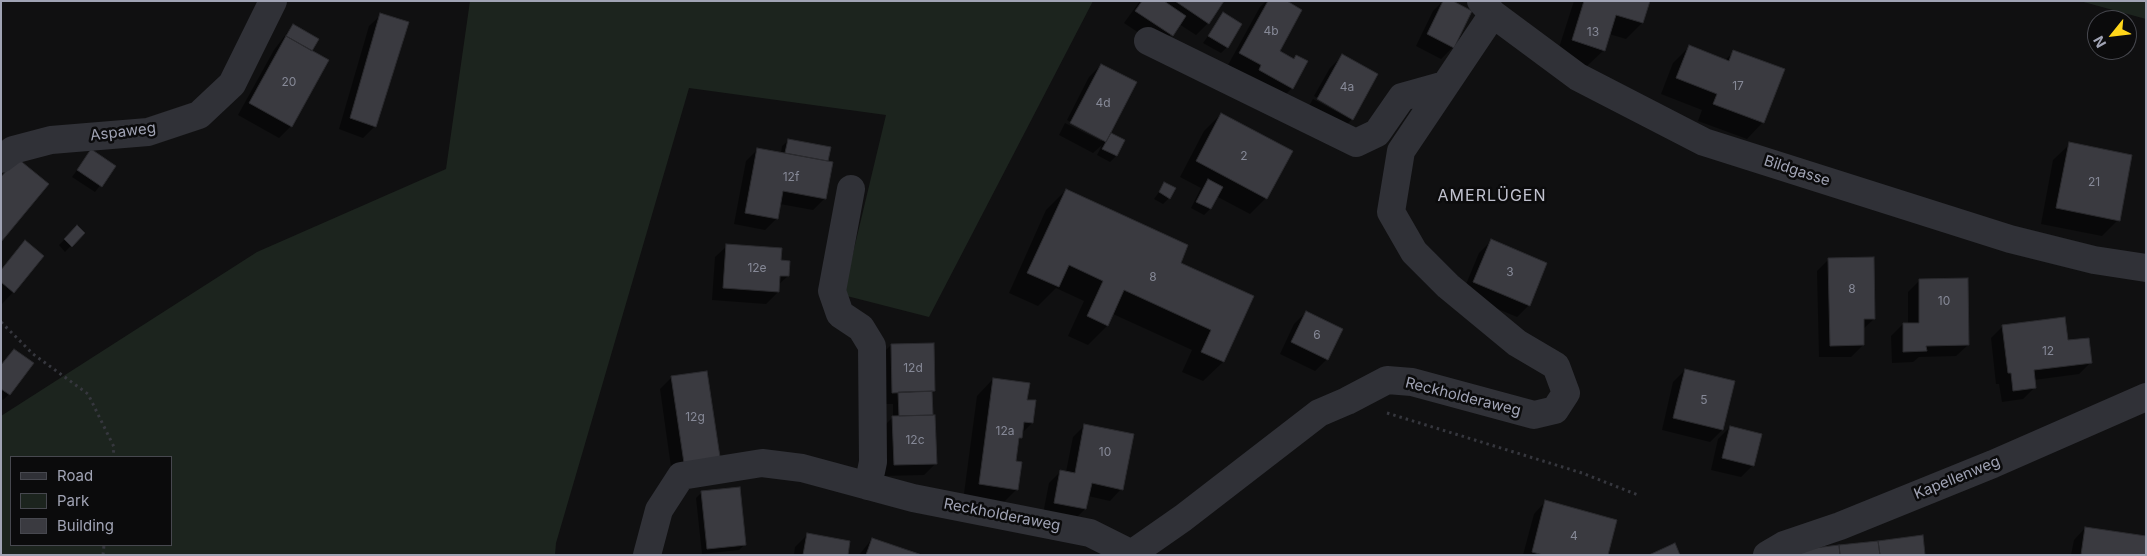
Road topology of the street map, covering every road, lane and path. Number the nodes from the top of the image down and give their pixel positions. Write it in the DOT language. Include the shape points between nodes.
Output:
graph roads {
  1 [pos="273,1"];
  2 [pos="1487,8"];
  3 [pos="1148,40"];
  4 [pos="1445,85"];
  5 [pos="1,159"];
  6 [pos="851,189"];
  7 [pos="2146,268"];
  8 [pos="1,322"];
  9 [pos="2146,397"];
  10 [pos="1347,401"];
  11 [pos="113,456"];
  12 [pos="868,486"];
  13 [pos="1638,495"];
  14 [pos="1131,554"];
  15 [pos="647,555"];
  16 [pos="1767,555"];
  1 -- 5 [label="street, Aspaweg" via="232,84 199,115 148,132 51,140 13,150"];
  2 -- 4 [label="street, Reckholderaweg"];
  2 -- 7 [label="street, Bildgasse" via="1578,77 1704,142 2010,240 2094,260"];
  3 -- 4 [label="street" via="1356,143 1377,133 1402,97"];
  4 -- 10 [label="street, Reckholderaweg" via="1401,151 1392,212 1414,252 1448,286 1517,343 1556,366 1566,392 1555,410 1534,416 1412,382 1387,380"];
  6 -- 12 [label="street" via="832,291 840,314 861,328 872,346 873,462"];
  8 -- 11 [label="path" via="33,354 88,394 114,447"];
  9 -- 16 [label="street, Kapellenweg" via="1984,468 1784,545"];
  10 -- 13 [label="path" via="1582,473"];
  10 -- 14 [label="street, Reckholderaweg" via="1319,413"];
  12 -- 14 [label="street, Reckholderaweg" via="1090,533"];
  12 -- 15 [label="street, Reckholderaweg" via="802,468 762,463 681,476 659,510"];
}
